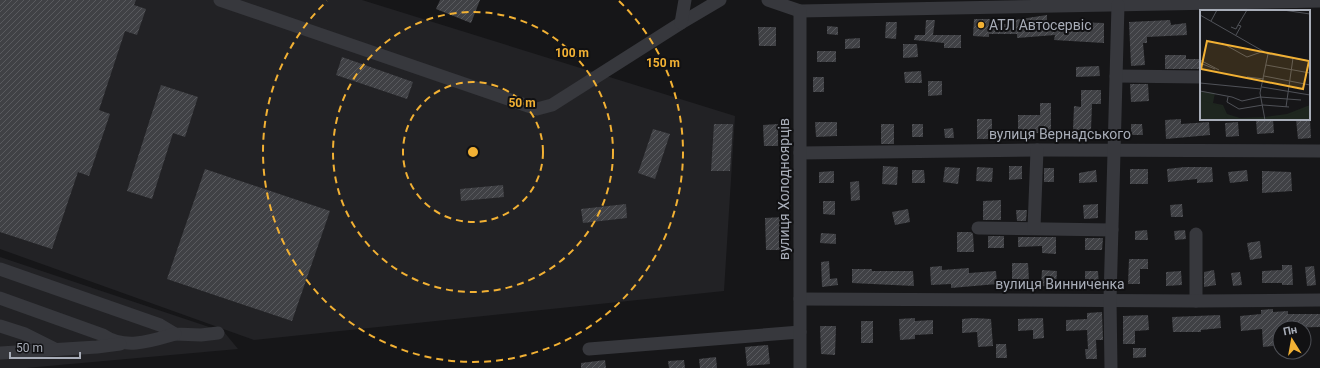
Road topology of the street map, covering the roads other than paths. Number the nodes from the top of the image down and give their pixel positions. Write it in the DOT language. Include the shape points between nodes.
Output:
graph roads {
  1 [pos="220,0"];
  2 [pos="684,0"];
  3 [pos="720,0"];
  4 [pos="768,0"];
  5 [pos="1320,0"];
  6 [pos="1118,4"];
  7 [pos="800,11"];
  8 [pos="681,23"];
  9 [pos="1116,76"];
  10 [pos="1200,77"];
  11 [pos="1037,150"];
  12 [pos="1115,150"];
  13 [pos="1320,151"];
  14 [pos="800,153"];
  15 [pos="978,228"];
  16 [pos="1034,228"];
  17 [pos="1112,230"];
  18 [pos="1196,234"];
  19 [pos="0,269"];
  20 [pos="0,298"];
  21 [pos="800,299"];
  22 [pos="1110,300"];
  23 [pos="1320,300"];
  24 [pos="1196,301"];
  25 [pos="0,326"];
  26 [pos="800,332"];
  27 [pos="218,333"];
  28 [pos="175,334"];
  29 [pos="126,343"];
  30 [pos="56,349"];
  31 [pos="589,349"];
  32 [pos="0,353"];
  33 [pos="800,368"];
  34 [pos="1111,368"];
  1 -- 8 [label="street" via="537,109 552,104"];
  2 -- 8 [label="street"];
  3 -- 8 [label="street"];
  4 -- 7 [label="street"];
  5 -- 6 [label="street"];
  6 -- 7 [label="street"];
  6 -- 9 [label="street"];
  7 -- 14 [label="street, вулиця Холодноярців"];
  9 -- 10 [label="street"];
  9 -- 12 [label="street"];
  11 -- 12 [label="street, вулиця Вернадського"];
  11 -- 14 [label="street, вулиця Вернадського"];
  11 -- 16 [label="street"];
  12 -- 13 [label="street, вулиця Вернадського"];
  12 -- 17 [label="street"];
  14 -- 21 [label="street, вулиця Холодноярців"];
  15 -- 16 [label="street"];
  16 -- 17 [label="street"];
  17 -- 22 [label="street"];
  18 -- 24 [label="street"];
  19 -- 28 [label="street" via="160,325"];
  20 -- 29 [label="street" via="103,335 113,342"];
  21 -- 22 [label="street, вулиця Винниченка"];
  21 -- 26 [label="street, вулиця Холодноярців"];
  22 -- 24 [label="street, вулиця Винниченка"];
  22 -- 34 [label="street"];
  23 -- 24 [label="street, вулиця Винниченка"];
  25 -- 30 [label="street" via="25,334"];
  26 -- 31 [label="street"];
  26 -- 33 [label="street, вулиця Холодноярців"];
  27 -- 28 [label="street"];
  28 -- 29 [label="street" via="135,344"];
  29 -- 30 [label="street"];
  30 -- 32 [label="street"];
}
